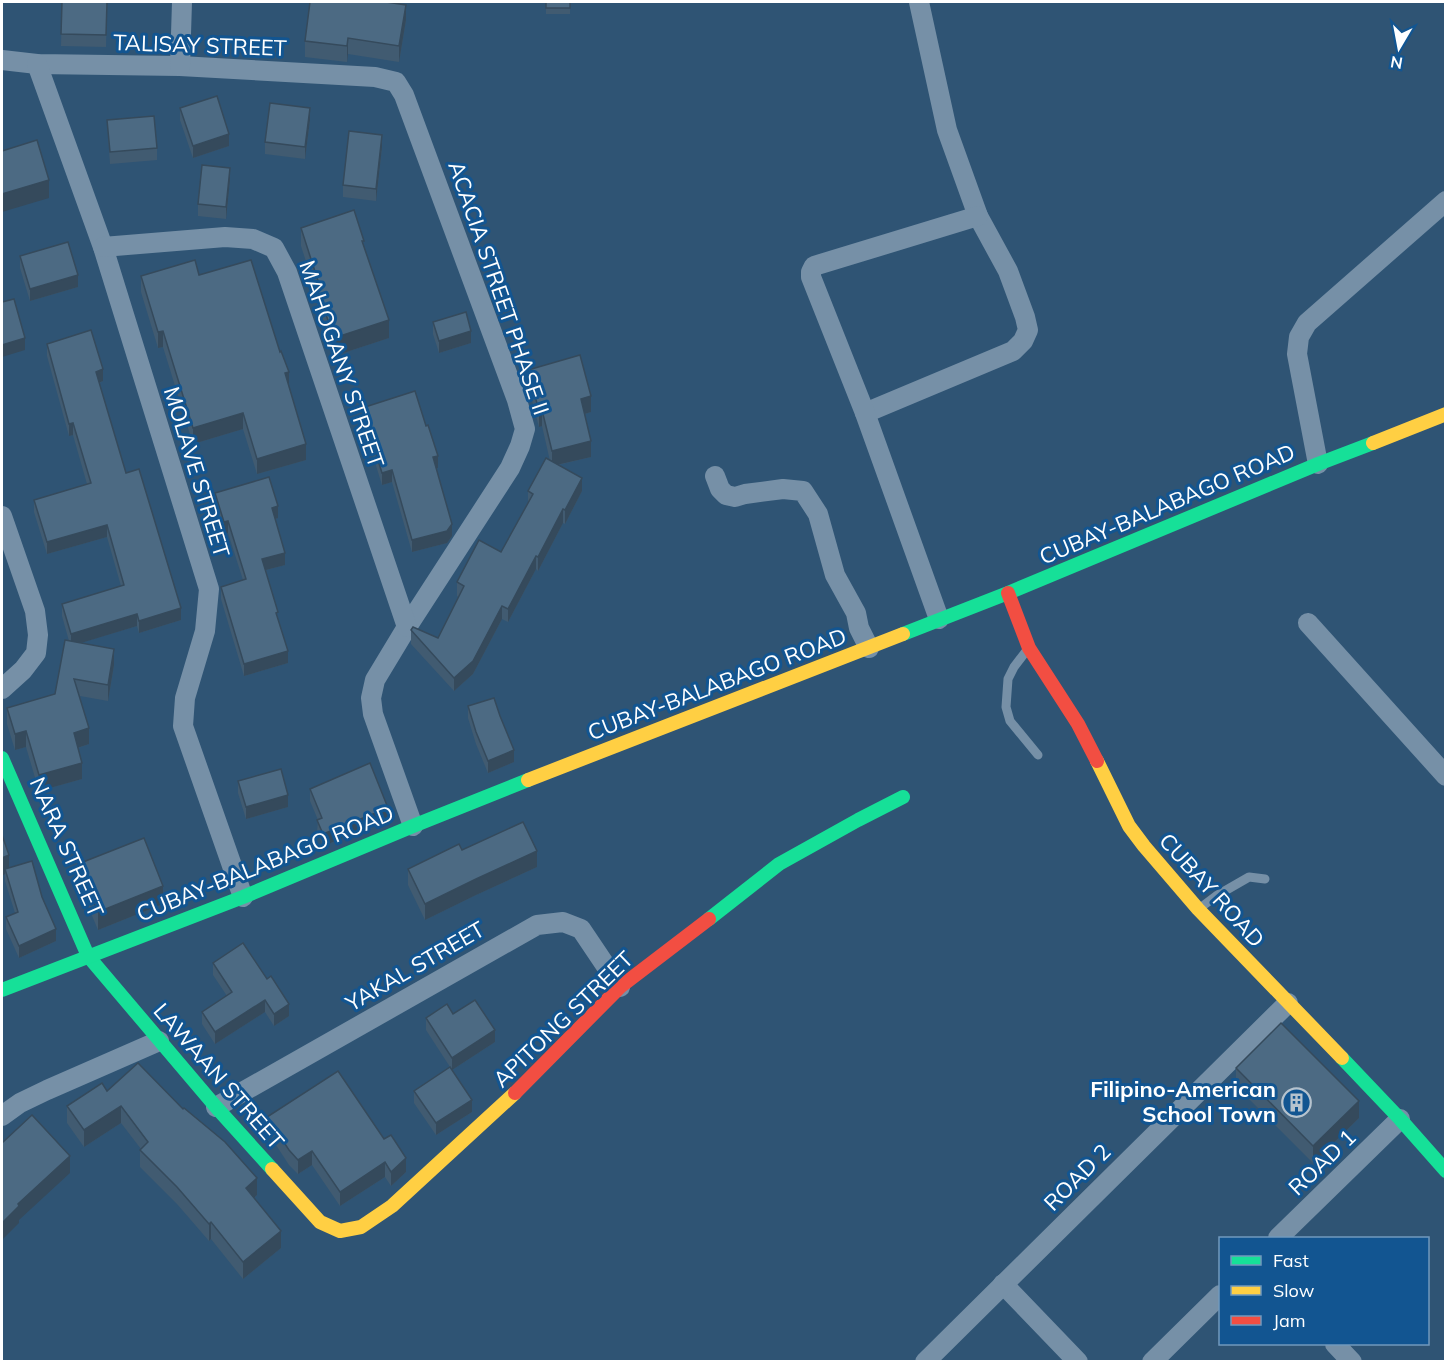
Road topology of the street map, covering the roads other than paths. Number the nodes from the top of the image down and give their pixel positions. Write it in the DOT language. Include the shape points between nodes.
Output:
graph roads {
  1 [pos="182,2"];
  2 [pos="919,2"];
  3 [pos="2,60"];
  4 [pos="37,64"];
  5 [pos="180,66"];
  6 [pos="396,82"];
  7 [pos="1446,201"];
  8 [pos="978,216"];
  9 [pos="103,247"];
  10 [pos="865,413"];
  11 [pos="1446,414"];
  12 [pos="1318,464"];
  13 [pos="715,476"];
  14 [pos="2,516"];
  15 [pos="1008,593"];
  16 [pos="939,619"];
  17 [pos="1308,623"];
  18 [pos="407,627"];
  19 [pos="870,648"];
  20 [pos="1029,648"];
  21 [pos="2,688"];
  22 [pos="1038,755"];
  23 [pos="2,758"];
  24 [pos="1446,776"];
  25 [pos="903,797"];
  26 [pos="414,826"];
  27 [pos="1265,879"];
  28 [pos="243,897"];
  29 [pos="1198,909"];
  30 [pos="88,956"];
  31 [pos="620,987"];
  32 [pos="2,990"];
  33 [pos="1288,1003"];
  34 [pos="159,1041"];
  35 [pos="216,1107"];
  36 [pos="2,1116"];
  37 [pos="1400,1119"];
  38 [pos="1445,1170"];
  39 [pos="320,1222"];
  40 [pos="1280,1237"];
  41 [pos="1003,1284"];
  42 [pos="1219,1296"];
  43 [pos="1336,1345"];
  44 [pos="925,1362"];
  45 [pos="1078,1362"];
  46 [pos="1152,1362"];
  47 [pos="1352,1362"];
  1 -- 5 [label="street"];
  2 -- 8 [label="street" via="947,130"];
  3 -- 4 [label="street, TALISAY STREET"];
  4 -- 5 [label="street, TALISAY STREET"];
  4 -- 9 [label="street, MOLAVE STREET"];
  5 -- 6 [label="street, TALISAY STREET" via="375,77"];
  6 -- 18 [label="street, ACACIA STREET PHASE II" via="518,400 525,429 510,468"];
  7 -- 12 [label="street" via="1307,323 1299,338 1298,354"];
  8 -- 10 [label="street" via="1008,271 1025,317 1028,330 1023,341 1001,357"];
  8 -- 10 [label="street" via="814,266 811,277"];
  9 -- 18 [label="street, MAHOGANY STREET" via="225,237 253,239 274,248 287,272"];
  9 -- 28 [label="street, MOLAVE STREET" via="209,589 205,632 184,698 183,726"];
  10 -- 16 [label="street"];
  11 -- 12 [label="street, CUBAY-BALABAGO ROAD"];
  12 -- 15 [label="street, CUBAY-BALABAGO ROAD"];
  13 -- 19 [label="street" via="720,489 735,497 783,489 803,491 818,514 835,575"];
  14 -- 21 [label="street" via="35,611 38,635 36,653"];
  15 -- 16 [label="street, CUBAY-BALABAGO ROAD"];
  15 -- 20 [label="street, CUBAY ROAD"];
  16 -- 19 [label="street, CUBAY-BALABAGO ROAD"];
  17 -- 24 [label="street"];
  18 -- 26 [label="street, ACACIA STREET PHASE II" via="375,680 371,698 373,714"];
  19 -- 26 [label="street, CUBAY-BALABAGO ROAD"];
  20 -- 22 [label="lane" via="1008,679 1006,707 1010,721"];
  20 -- 29 [label="street, CUBAY ROAD" via="1078,724 1130,826"];
  23 -- 30 [label="street, NARA STREET"];
  25 -- 31 [label="street, APITONG STREET" via="779,864"];
  26 -- 28 [label="street, CUBAY-BALABAGO ROAD"];
  27 -- 29 [label="lane" via="1249,877"];
  28 -- 30 [label="street, CUBAY-BALABAGO ROAD"];
  29 -- 33 [label="street, CUBAY ROAD"];
  30 -- 32 [label="street, CUBAY-BALABAGO ROAD"];
  30 -- 34 [label="street, LAWAAN STREET"];
  31 -- 35 [label="street, YAKAL STREET" via="581,929 563,922 537,925"];
  31 -- 39 [label="street, APITONG STREET" via="504,1104 392,1206 361,1227 340,1231"];
  33 -- 37 [label="street, CUBAY ROAD"];
  33 -- 41 [label="street, ROAD 2"];
  34 -- 35 [label="street, LAWAAN STREET"];
  34 -- 36 [label="street" via="47,1090"];
  35 -- 39 [label="street, LAWAAN STREET"];
  37 -- 38 [label="street, CUBAY ROAD"];
  37 -- 40 [label="street, ROAD 1"];
  41 -- 44 [label="street, ROAD 2"];
  41 -- 45 [label="street"];
  42 -- 46 [label="street"];
  43 -- 47 [label="street"];
}
